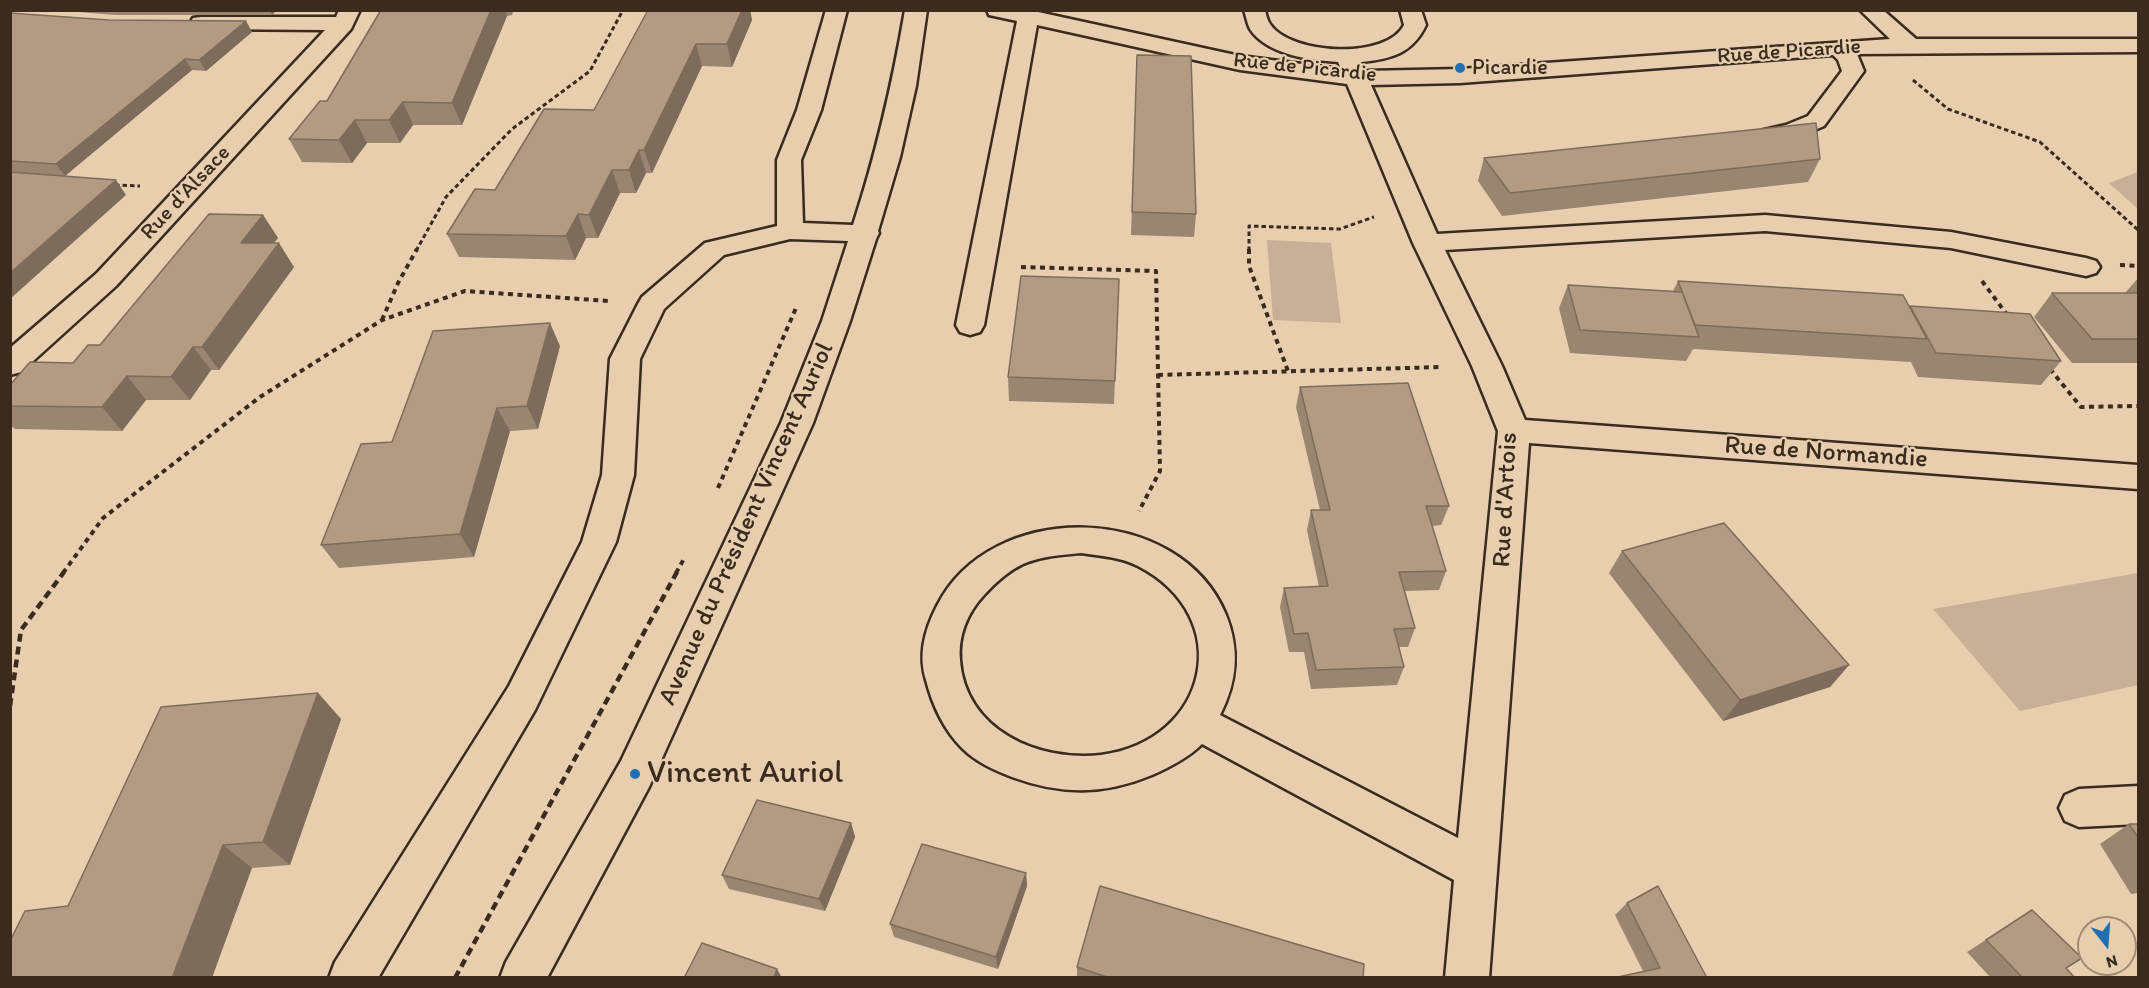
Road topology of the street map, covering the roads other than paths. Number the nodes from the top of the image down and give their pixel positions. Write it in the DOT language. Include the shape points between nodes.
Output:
graph roads {
  1 [pos="837,10"];
  2 [pos="915,10"];
  3 [pos="997,10"];
  4 [pos="1254,10"];
  5 [pos="1410,10"];
  6 [pos="1870,10"];
  7 [pos="346,17"];
  8 [pos="1028,17"];
  9 [pos="176,23"];
  10 [pos="1909,45"];
  11 [pos="2139,45"];
  12 [pos="1838,48"];
  13 [pos="1351,67"];
  14 [pos="1748,139"];
  15 [pos="790,231"];
  16 [pos="866,233"];
  17 [pos="1426,243"];
  18 [pos="2086,267"];
  19 [pos="970,325"];
  20 [pos="10,365"];
  21 [pos="1514,431"];
  22 [pos="2139,477"];
  23 [pos="1197,722"];
  24 [pos="2139,805"];
  25 [pos="2079,808"];
  26 [pos="1476,868"];
  27 [pos="351,978"];
  28 [pos="522,978"];
  29 [pos="1467,978"];
  1 -- 15 [label="street" via="809,110 789,160"];
  2 -- 16 [label="street, Avenue du Président Vincent Auriol" via="904,86"];
  3 -- 8 [label="street, Rue de Picardie"];
  4 -- 13 [label="street" via="1258,26 1272,38"];
  5 -- 13 [label="street" via="1415,25 1409,37"];
  6 -- 10 [label="street, Rue de Picardie"];
  7 -- 9 [label="street"];
  7 -- 20 [label="street, Rue d'Alsace" via="106,280"];
  8 -- 13 [label="street, Rue de Picardie" via="1240,63"];
  8 -- 19 [label="street"];
  10 -- 11 [label="street, Rue de Picardie"];
  10 -- 12 [label="street, Rue de Picardie"];
  12 -- 13 [label="street, Rue de Picardie" via="1460,76"];
  12 -- 14 [label="street" via="1848,57 1853,71 1816,121 1794,130"];
  13 -- 17 [label="street, Rue d'Artois"];
  15 -- 16 [label="street"];
  15 -- 27 [label="street" via="715,249 652,304 625,358 618,475 599,542 522,698"];
  16 -- 28 [label="street, Avenue du Président Vincent Auriol" via="797,423 703,629 635,774"];
  17 -- 18 [label="street" via="1765,223 1951,240"];
  17 -- 21 [label="street, Rue d'Artois" via="1487,366"];
  21 -- 22 [label="street, Rue de Normandie"];
  21 -- 26 [label="street, Rue d'Artois"];
  23 -- 23 [label="street" via="1162,753 1116,771 1064,774 1015,762 975,735 949,699 940,659 947,619 969,585 1003,558 1041,545 1081,540 1120,545 1158,560 1188,584 1210,614 1219,649 1215,687"];
  23 -- 26 [label="street"];
  24 -- 25 [label="street"];
  26 -- 29 [label="street, Rue d'Artois"];
}
